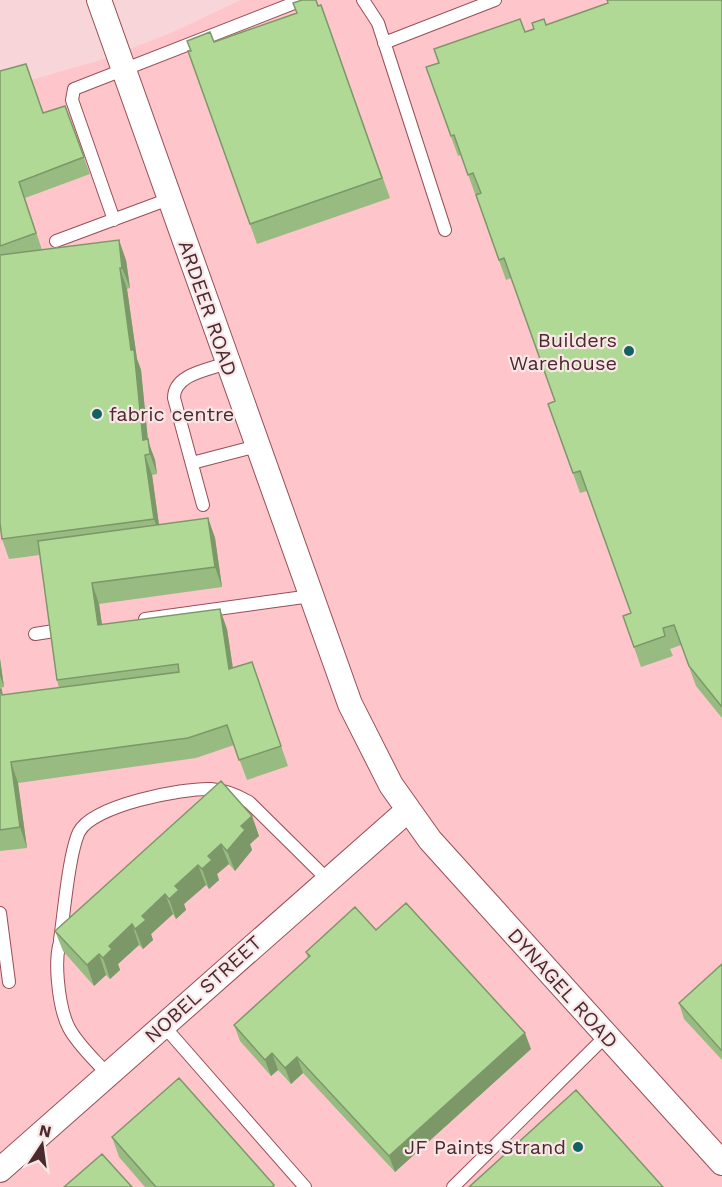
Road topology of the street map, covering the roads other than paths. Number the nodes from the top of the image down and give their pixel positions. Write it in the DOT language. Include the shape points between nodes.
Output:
graph roads {
  1 [pos="99,0"];
  2 [pos="302,0"];
  3 [pos="366,0"];
  4 [pos="495,0"];
  5 [pos="384,43"];
  6 [pos="123,69"];
  7 [pos="170,199"];
  8 [pos="114,219"];
  9 [pos="445,230"];
  10 [pos="56,241"];
  11 [pos="227,363"];
  12 [pos="257,446"];
  13 [pos="192,464"];
  14 [pos="203,505"];
  15 [pos="311,596"];
  16 [pos="137,620"];
  17 [pos="54,632"];
  18 [pos="35,634"];
  19 [pos="408,810"];
  20 [pos="327,879"];
  21 [pos="0,922"];
  22 [pos="72,927"];
  23 [pos="60,940"];
  24 [pos="9,982"];
  25 [pos="163,1025"];
  26 [pos="606,1036"];
  27 [pos="108,1075"];
  28 [pos="722,1163"];
  29 [pos="0,1170"];
  30 [pos="305,1187"];
  31 [pos="453,1187"];
  1 -- 6 [label="street, ARDEER ROAD"];
  2 -- 6 [label="lane"];
  3 -- 5 [label="lane"];
  4 -- 5 [label="lane"];
  5 -- 9 [label="lane"];
  6 -- 7 [label="street, ARDEER ROAD"];
  6 -- 8 [label="lane" via="79,86 72,94"];
  7 -- 8 [label="lane"];
  7 -- 11 [label="street, ARDEER ROAD"];
  8 -- 10 [label="lane"];
  11 -- 12 [label="street, ARDEER ROAD"];
  11 -- 13 [label="lane" via="178,382 174,390"];
  12 -- 13 [label="lane"];
  12 -- 15 [label="street, ARDEER ROAD"];
  13 -- 14 [label="lane"];
  15 -- 16 [label="lane"];
  15 -- 19 [label="street, ARDEER ROAD" via="350,704"];
  17 -- 18 [label="lane"];
  19 -- 20 [label="street, NOBEL STREET"];
  19 -- 26 [label="street, DYNAGEL ROAD" via="430,840"];
  20 -- 23 [label="lane" via="249,802 210,789 161,796 115,808 85,823 74,850"];
  20 -- 25 [label="street, NOBEL STREET"];
  21 -- 24 [label="lane"];
  22 -- 23 [label="lane"];
  23 -- 27 [label="lane" via="56,958 65,1018 73,1035"];
  25 -- 27 [label="street, NOBEL STREET"];
  25 -- 30 [label="lane"];
  26 -- 28 [label="street, DYNAGEL ROAD"];
  26 -- 31 [label="lane"];
  27 -- 29 [label="street, NOBEL STREET"];
}
